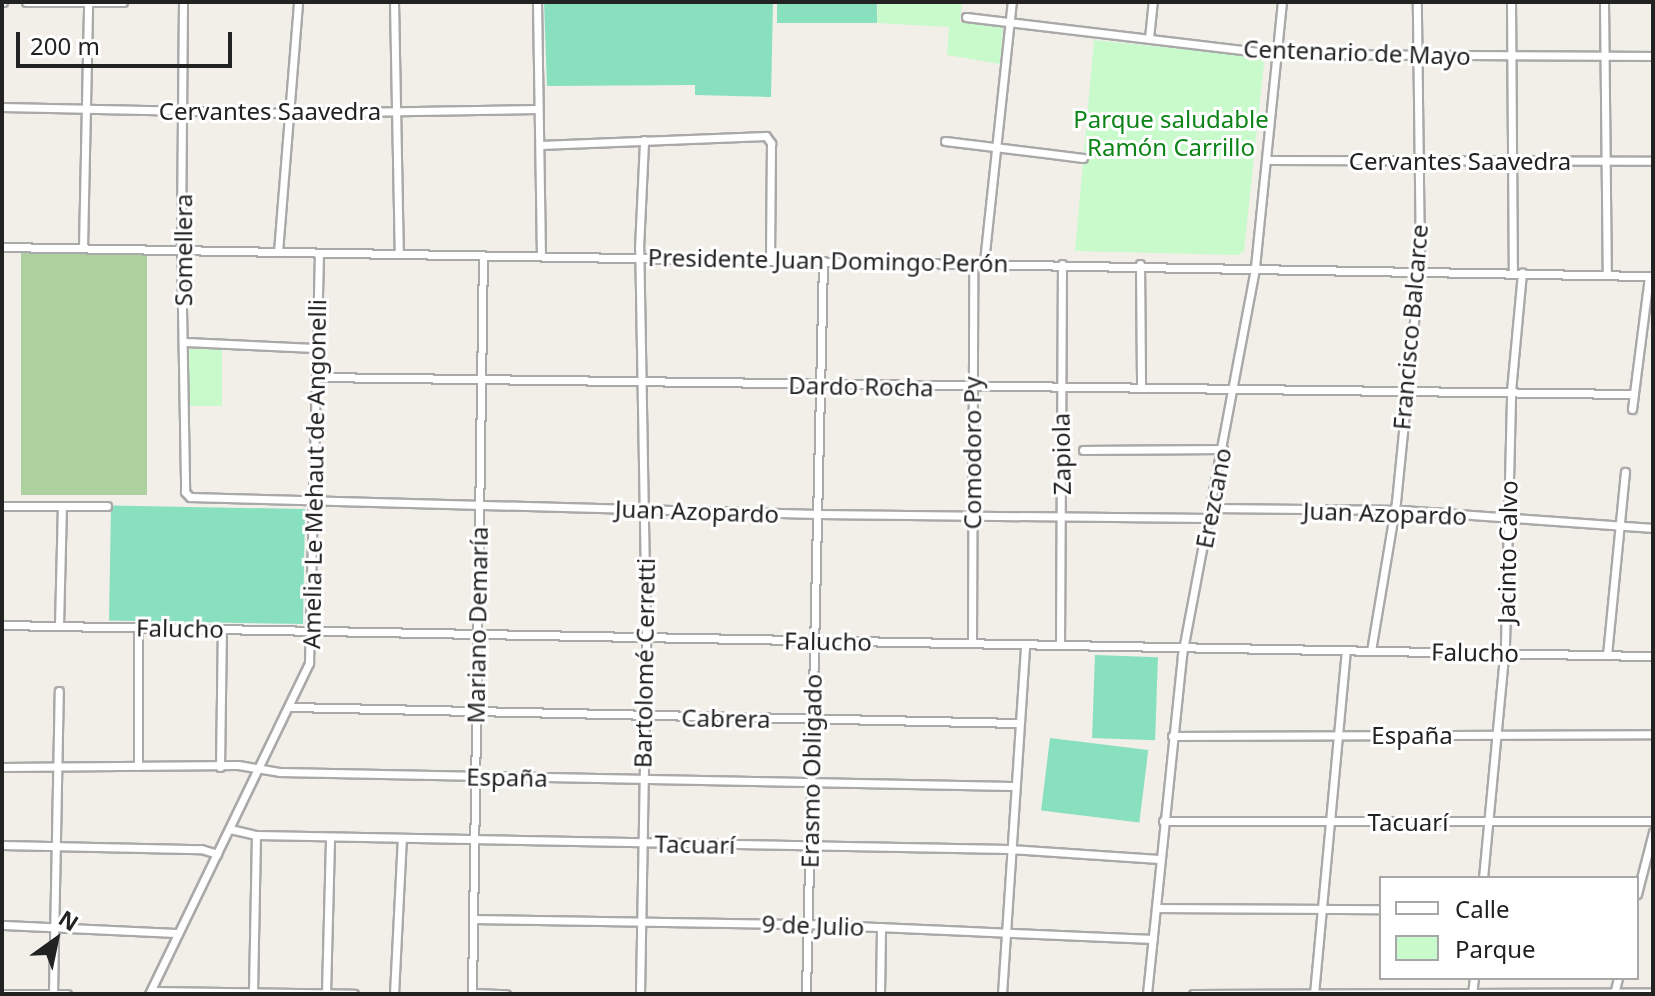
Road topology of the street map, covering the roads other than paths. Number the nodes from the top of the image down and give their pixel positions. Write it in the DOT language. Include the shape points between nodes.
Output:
graph roads {
  1 [pos="26,2"];
  2 [pos="123,2"];
  3 [pos="298,2"];
  4 [pos="394,2"];
  5 [pos="537,2"];
  6 [pos="1012,2"];
  7 [pos="1153,2"];
  8 [pos="1282,2"];
  9 [pos="1417,2"];
  10 [pos="1511,2"];
  11 [pos="1604,2"];
  12 [pos="88,4"];
  13 [pos="184,5"];
  14 [pos="966,17"];
  15 [pos="1010,22"];
  16 [pos="1149,38"];
  17 [pos="1276,54"];
  18 [pos="1418,56"];
  19 [pos="1513,56"];
  20 [pos="1605,56"];
  21 [pos="1653,56"];
  22 [pos="2,107"];
  23 [pos="537,109"];
  24 [pos="86,110"];
  25 [pos="184,111"];
  26 [pos="396,112"];
  27 [pos="289,113"];
  28 [pos="644,140"];
  29 [pos="945,141"];
  30 [pos="540,145"];
  31 [pos="998,147"];
  32 [pos="1083,158"];
  33 [pos="1267,160"];
  34 [pos="1419,160"];
  35 [pos="1653,161"];
  36 [pos="1513,162"];
  37 [pos="1607,162"];
  38 [pos="2,247"];
  39 [pos="83,248"];
  40 [pos="181,251"];
  41 [pos="278,252"];
  42 [pos="319,253"];
  43 [pos="399,254"];
  44 [pos="483,256"];
  45 [pos="541,256"];
  46 [pos="640,258"];
  47 [pos="770,261"];
  48 [pos="823,261"];
  49 [pos="973,262"];
  50 [pos="984,262"];
  51 [pos="1062,264"];
  52 [pos="1140,264"];
  53 [pos="1255,267"];
  54 [pos="1419,271"];
  55 [pos="1518,273"];
  56 [pos="1607,275"];
  57 [pos="1651,276"];
  58 [pos="184,342"];
  59 [pos="316,348"];
  60 [pos="316,377"];
  61 [pos="481,380"];
  62 [pos="642,382"];
  63 [pos="820,387"];
  64 [pos="972,387"];
  65 [pos="1141,387"];
  66 [pos="1233,388"];
  67 [pos="1060,389"];
  68 [pos="1406,390"];
  69 [pos="1511,391"];
  70 [pos="1634,394"];
  71 [pos="1632,409"];
  72 [pos="1223,449"];
  73 [pos="1083,450"];
  74 [pos="1625,472"];
  75 [pos="185,492"];
  76 [pos="314,502"];
  77 [pos="479,505"];
  78 [pos="2,506"];
  79 [pos="62,506"];
  80 [pos="107,506"];
  81 [pos="1212,508"];
  82 [pos="644,509"];
  83 [pos="1393,511"];
  84 [pos="817,514"];
  85 [pos="971,516"];
  86 [pos="1062,518"];
  87 [pos="1210,518"];
  88 [pos="1508,519"];
  89 [pos="1619,526"];
  90 [pos="1653,528"];
  91 [pos="2,625"];
  92 [pos="59,626"];
  93 [pos="138,627"];
  94 [pos="222,629"];
  95 [pos="311,631"];
  96 [pos="478,633"];
  97 [pos="646,636"];
  98 [pos="814,641"];
  99 [pos="972,643"];
  100 [pos="1060,644"];
  101 [pos="1025,645"];
  102 [pos="1183,648"];
  103 [pos="1346,651"];
  104 [pos="1371,651"];
  105 [pos="1504,652"];
  106 [pos="1607,655"];
  107 [pos="1653,656"];
  108 [pos="59,691"];
  109 [pos="291,707"];
  110 [pos="477,714"];
  111 [pos="645,717"];
  112 [pos="811,719"];
  113 [pos="1018,723"];
  114 [pos="1653,734"];
  115 [pos="1337,735"];
  116 [pos="1496,735"];
  117 [pos="1172,736"];
  118 [pos="138,766"];
  119 [pos="2,767"];
  120 [pos="59,767"];
  121 [pos="220,767"];
  122 [pos="261,768"];
  123 [pos="476,776"];
  124 [pos="643,779"];
  125 [pos="810,780"];
  126 [pos="1012,786"];
  127 [pos="1163,821"];
  128 [pos="1653,821"];
  129 [pos="1329,822"];
  130 [pos="1489,822"];
  131 [pos="230,829"];
  132 [pos="1653,832"];
  133 [pos="256,835"];
  134 [pos="330,837"];
  135 [pos="402,838"];
  136 [pos="474,839"];
  137 [pos="642,843"];
  138 [pos="2,845"];
  139 [pos="810,845"];
  140 [pos="55,846"];
  141 [pos="1009,849"];
  142 [pos="217,854"];
  143 [pos="1159,859"];
  144 [pos="1483,876"];
  145 [pos="1639,886"];
  146 [pos="1156,908"];
  147 [pos="1322,909"];
  148 [pos="1379,909"];
  149 [pos="473,919"];
  150 [pos="640,921"];
  151 [pos="808,924"];
  152 [pos="2,925"];
  153 [pos="54,927"];
  154 [pos="881,927"];
  155 [pos="1004,930"];
  156 [pos="178,933"];
  157 [pos="1153,939"];
  158 [pos="150,992"];
  159 [pos="253,992"];
  160 [pos="1653,992"];
  161 [pos="53,993"];
  162 [pos="232,993"];
  163 [pos="326,993"];
  164 [pos="1614,993"];
  165 [pos="4,994"];
  166 [pos="67,994"];
  167 [pos="354,994"];
  168 [pos="394,994"];
  169 [pos="472,994"];
  170 [pos="506,994"];
  171 [pos="640,994"];
  172 [pos="806,994"];
  173 [pos="880,994"];
  174 [pos="1002,994"];
  175 [pos="1147,994"];
  176 [pos="1193,994"];
  177 [pos="1314,994"];
  178 [pos="1472,994"];
  1 -- 12 [label="street"];
  2 -- 12 [label="street"];
  3 -- 27 [label="street"];
  4 -- 26 [label="street"];
  5 -- 23 [label="street"];
  6 -- 15 [label="street"];
  7 -- 16 [label="street"];
  8 -- 17 [label="street, Erezcano"];
  9 -- 18 [label="street, Francisco Balcarce"];
  10 -- 19 [label="street, Jacinto Calvo"];
  11 -- 20 [label="street"];
  12 -- 24 [label="street"];
  13 -- 25 [label="street, Somellera"];
  14 -- 15 [label="street, Centenario de Mayo"];
  15 -- 16 [label="street, Centenario de Mayo"];
  15 -- 31 [label="street"];
  16 -- 17 [label="street, Centenario de Mayo"];
  17 -- 18 [label="street, Centenario de Mayo"];
  17 -- 33 [label="street, Erezcano"];
  18 -- 19 [label="street, Centenario de Mayo"];
  18 -- 34 [label="street, Francisco Balcarce"];
  19 -- 20 [label="street, Centenario de Mayo"];
  19 -- 36 [label="street, Jacinto Calvo"];
  20 -- 21 [label="street, Centenario de Mayo"];
  20 -- 37 [label="street"];
  22 -- 24 [label="street, Cervantes Saavedra"];
  23 -- 26 [label="street, Cervantes Saavedra"];
  23 -- 30 [label="street"];
  24 -- 25 [label="street, Cervantes Saavedra"];
  24 -- 39 [label="street"];
  25 -- 27 [label="street, Cervantes Saavedra"];
  25 -- 40 [label="street, Somellera"];
  26 -- 27 [label="street, Cervantes Saavedra"];
  26 -- 43 [label="street"];
  27 -- 41 [label="street"];
  28 -- 30 [label="street"];
  28 -- 46 [label="street, Bartolomé Cerretti"];
  28 -- 47 [label="street" via="769,138"];
  29 -- 31 [label="street"];
  30 -- 45 [label="street"];
  31 -- 32 [label="street"];
  31 -- 50 [label="street"];
  33 -- 34 [label="street, Cervantes Saavedra"];
  33 -- 53 [label="street, Erezcano"];
  34 -- 36 [label="street, Cervantes Saavedra"];
  34 -- 54 [label="street, Francisco Balcarce"];
  35 -- 37 [label="street, Cervantes Saavedra"];
  36 -- 37 [label="street, Cervantes Saavedra"];
  36 -- 55 [label="street, Jacinto Calvo"];
  37 -- 56 [label="street"];
  38 -- 39 [label="street, Presidente Juan Domingo Perón"];
  39 -- 40 [label="street, Presidente Juan Domingo Perón"];
  40 -- 41 [label="street, Presidente Juan Domingo Perón"];
  40 -- 58 [label="street, Somellera"];
  41 -- 42 [label="street, Presidente Juan Domingo Perón"];
  42 -- 43 [label="street, Presidente Juan Domingo Perón"];
  42 -- 59 [label="street, Amelia Le Mehaut de Angonelli"];
  43 -- 44 [label="street, Presidente Juan Domingo Perón"];
  44 -- 45 [label="street, Presidente Juan Domingo Perón"];
  44 -- 61 [label="street, Mariano Demaría"];
  45 -- 46 [label="street, Presidente Juan Domingo Perón"];
  46 -- 47 [label="street, Presidente Juan Domingo Perón"];
  46 -- 62 [label="street, Bartolomé Cerretti"];
  47 -- 48 [label="street, Presidente Juan Domingo Perón"];
  48 -- 49 [label="street, Presidente Juan Domingo Perón"];
  48 -- 63 [label="street, Erasmo Obligado"];
  49 -- 50 [label="street, Presidente Juan Domingo Perón"];
  49 -- 64 [label="street, Comodoro Py"];
  50 -- 51 [label="street, Presidente Juan Domingo Perón"];
  51 -- 52 [label="street, Presidente Juan Domingo Perón"];
  51 -- 67 [label="street, Zapiola"];
  52 -- 53 [label="street, Presidente Juan Domingo Perón"];
  52 -- 65 [label="street"];
  53 -- 54 [label="street, Presidente Juan Domingo Perón"];
  53 -- 66 [label="street, Erezcano"];
  54 -- 55 [label="street, Presidente Juan Domingo Perón"];
  54 -- 68 [label="street, Francisco Balcarce"];
  55 -- 56 [label="street, Presidente Juan Domingo Perón"];
  55 -- 69 [label="street, Jacinto Calvo"];
  56 -- 57 [label="street, Presidente Juan Domingo Perón"];
  57 -- 70 [label="street"];
  58 -- 59 [label="street"];
  58 -- 75 [label="street, Somellera"];
  59 -- 60 [label="street, Amelia Le Mehaut de Angonelli"];
  60 -- 61 [label="street, Dardo Rocha"];
  60 -- 76 [label="street, Amelia Le Mehaut de Angonelli"];
  61 -- 62 [label="street, Dardo Rocha"];
  61 -- 77 [label="street, Mariano Demaría"];
  62 -- 63 [label="street, Dardo Rocha"];
  62 -- 82 [label="street, Bartolomé Cerretti"];
  63 -- 64 [label="street, Dardo Rocha"];
  63 -- 84 [label="street, Erasmo Obligado"];
  64 -- 67 [label="street, Dardo Rocha"];
  64 -- 85 [label="street, Comodoro Py"];
  65 -- 66 [label="street, Dardo Rocha"];
  65 -- 67 [label="street, Dardo Rocha"];
  66 -- 68 [label="street, Dardo Rocha"];
  66 -- 72 [label="street, Erezcano"];
  67 -- 86 [label="street, Zapiola"];
  68 -- 69 [label="street, Dardo Rocha"];
  68 -- 83 [label="street, Francisco Balcarce"];
  69 -- 70 [label="street, Dardo Rocha"];
  69 -- 88 [label="street, Jacinto Calvo"];
  70 -- 71 [label="street"];
  72 -- 73 [label="street"];
  72 -- 81 [label="street, Erezcano"];
  74 -- 89 [label="street"];
  75 -- 76 [label="street, Juan Azopardo" via="190,497"];
  76 -- 77 [label="street, Juan Azopardo"];
  76 -- 95 [label="street, Amelia Le Mehaut de Angonelli"];
  77 -- 82 [label="street, Juan Azopardo"];
  77 -- 96 [label="street, Mariano Demaría"];
  78 -- 79 [label="street"];
  79 -- 80 [label="street"];
  79 -- 92 [label="street"];
  81 -- 83 [label="street, Juan Azopardo"];
  81 -- 87 [label="street, Erezcano"];
  82 -- 84 [label="street, Juan Azopardo"];
  82 -- 97 [label="street, Bartolomé Cerretti"];
  83 -- 88 [label="street, Juan Azopardo"];
  83 -- 104 [label="street, Francisco Balcarce"];
  84 -- 85 [label="street, Juan Azopardo"];
  84 -- 98 [label="street, Erasmo Obligado"];
  85 -- 86 [label="street, Juan Azopardo"];
  85 -- 99 [label="street, Comodoro Py"];
  86 -- 87 [label="street, Juan Azopardo"];
  86 -- 100 [label="street, Zapiola"];
  87 -- 102 [label="street, Erezcano"];
  88 -- 89 [label="street, Juan Azopardo"];
  88 -- 105 [label="street, Jacinto Calvo"];
  89 -- 90 [label="street, Juan Azopardo"];
  89 -- 106 [label="street"];
  91 -- 92 [label="street, Falucho"];
  92 -- 93 [label="street, Falucho"];
  93 -- 94 [label="street, Falucho"];
  93 -- 118 [label="street"];
  94 -- 95 [label="street, Falucho"];
  94 -- 121 [label="street"];
  95 -- 96 [label="street, Falucho"];
  95 -- 109 [label="street, Amelia Le Mehaut de Angonelli" via="309,663"];
  96 -- 97 [label="street, Falucho"];
  96 -- 110 [label="street, Mariano Demaría"];
  97 -- 98 [label="street, Falucho"];
  97 -- 111 [label="street, Bartolomé Cerretti"];
  98 -- 99 [label="street, Falucho"];
  98 -- 112 [label="street, Erasmo Obligado"];
  99 -- 101 [label="street, Falucho"];
  100 -- 101 [label="street, Falucho"];
  100 -- 102 [label="street, Falucho"];
  101 -- 113 [label="street"];
  102 -- 103 [label="street, Falucho"];
  102 -- 117 [label="street, Erezcano"];
  103 -- 104 [label="street, Falucho"];
  103 -- 115 [label="street"];
  104 -- 105 [label="street, Falucho"];
  105 -- 106 [label="street, Falucho"];
  105 -- 116 [label="street, Jacinto Calvo"];
  106 -- 107 [label="street, Falucho"];
  108 -- 120 [label="street"];
  109 -- 110 [label="street, Cabrera"];
  109 -- 122 [label="street, Amelia Le Mehaut de Angonelli"];
  110 -- 111 [label="street, Cabrera"];
  110 -- 123 [label="street, Mariano Demaría"];
  111 -- 112 [label="street, Cabrera"];
  111 -- 124 [label="street, Bartolomé Cerretti"];
  112 -- 113 [label="street, Cabrera"];
  112 -- 125 [label="street, Erasmo Obligado"];
  113 -- 126 [label="street"];
  114 -- 116 [label="street, España"];
  115 -- 116 [label="street, España"];
  115 -- 117 [label="street, España"];
  115 -- 129 [label="street"];
  116 -- 130 [label="street, Jacinto Calvo"];
  117 -- 127 [label="street, Erezcano"];
  118 -- 120 [label="street, España"];
  118 -- 121 [label="street, España"];
  119 -- 120 [label="street, España"];
  120 -- 140 [label="street"];
  121 -- 122 [label="street, España"];
  122 -- 123 [label="street, España"];
  122 -- 131 [label="street, Amelia Le Mehaut de Angonelli"];
  123 -- 124 [label="street, España"];
  123 -- 136 [label="street, Mariano Demaría"];
  124 -- 125 [label="street, España"];
  124 -- 137 [label="street, Bartolomé Cerretti"];
  125 -- 126 [label="street, España"];
  125 -- 139 [label="street, Erasmo Obligado"];
  126 -- 141 [label="street"];
  127 -- 129 [label="street, Tacuarí"];
  127 -- 143 [label="street, Erezcano"];
  128 -- 130 [label="street, Tacuarí"];
  129 -- 130 [label="street, Tacuarí"];
  129 -- 147 [label="street"];
  130 -- 144 [label="street, Jacinto Calvo"];
  131 -- 133 [label="street, Tacuarí"];
  131 -- 142 [label="street, Amelia Le Mehaut de Angonelli"];
  132 -- 145 [label="street"];
  133 -- 134 [label="street, Tacuarí"];
  133 -- 159 [label="street"];
  134 -- 135 [label="street, Tacuarí"];
  134 -- 163 [label="street"];
  135 -- 136 [label="street, Tacuarí"];
  135 -- 168 [label="street"];
  136 -- 137 [label="street, Tacuarí"];
  136 -- 149 [label="street, Mariano Demaría"];
  137 -- 139 [label="street, Tacuarí"];
  137 -- 150 [label="street, Bartolomé Cerretti"];
  138 -- 140 [label="street"];
  139 -- 141 [label="street, Tacuarí"];
  139 -- 151 [label="street, Erasmo Obligado"];
  140 -- 142 [label="street" via="201,849"];
  140 -- 153 [label="street"];
  141 -- 143 [label="street, Tacuarí"];
  141 -- 155 [label="street"];
  142 -- 156 [label="street, Amelia Le Mehaut de Angonelli"];
  143 -- 146 [label="street, Erezcano"];
  146 -- 147 [label="street"];
  146 -- 157 [label="street, Erezcano"];
  147 -- 148 [label="street"];
  147 -- 177 [label="street"];
  149 -- 150 [label="street, 9 de Julio"];
  149 -- 169 [label="street, Mariano Demaría"];
  150 -- 151 [label="street, 9 de Julio"];
  150 -- 171 [label="street, Bartolomé Cerretti"];
  151 -- 154 [label="street, 9 de Julio"];
  151 -- 172 [label="street, Erasmo Obligado"];
  152 -- 153 [label="street"];
  153 -- 156 [label="street"];
  153 -- 161 [label="street"];
  154 -- 155 [label="street, 9 de Julio"];
  154 -- 173 [label="street"];
  155 -- 157 [label="street, 9 de Julio"];
  155 -- 174 [label="street"];
  156 -- 158 [label="street, Amelia Le Mehaut de Angonelli"];
  157 -- 175 [label="street, Erezcano"];
  158 -- 162 [label="street"];
  159 -- 162 [label="street"];
  159 -- 163 [label="street"];
  160 -- 164 [label="street"];
  161 -- 165 [label="street"];
  161 -- 166 [label="street"];
  163 -- 167 [label="street"];
  164 -- 178 [label="street"];
  169 -- 170 [label="street"];
  176 -- 177 [label="street"];
  177 -- 178 [label="street"];
}
